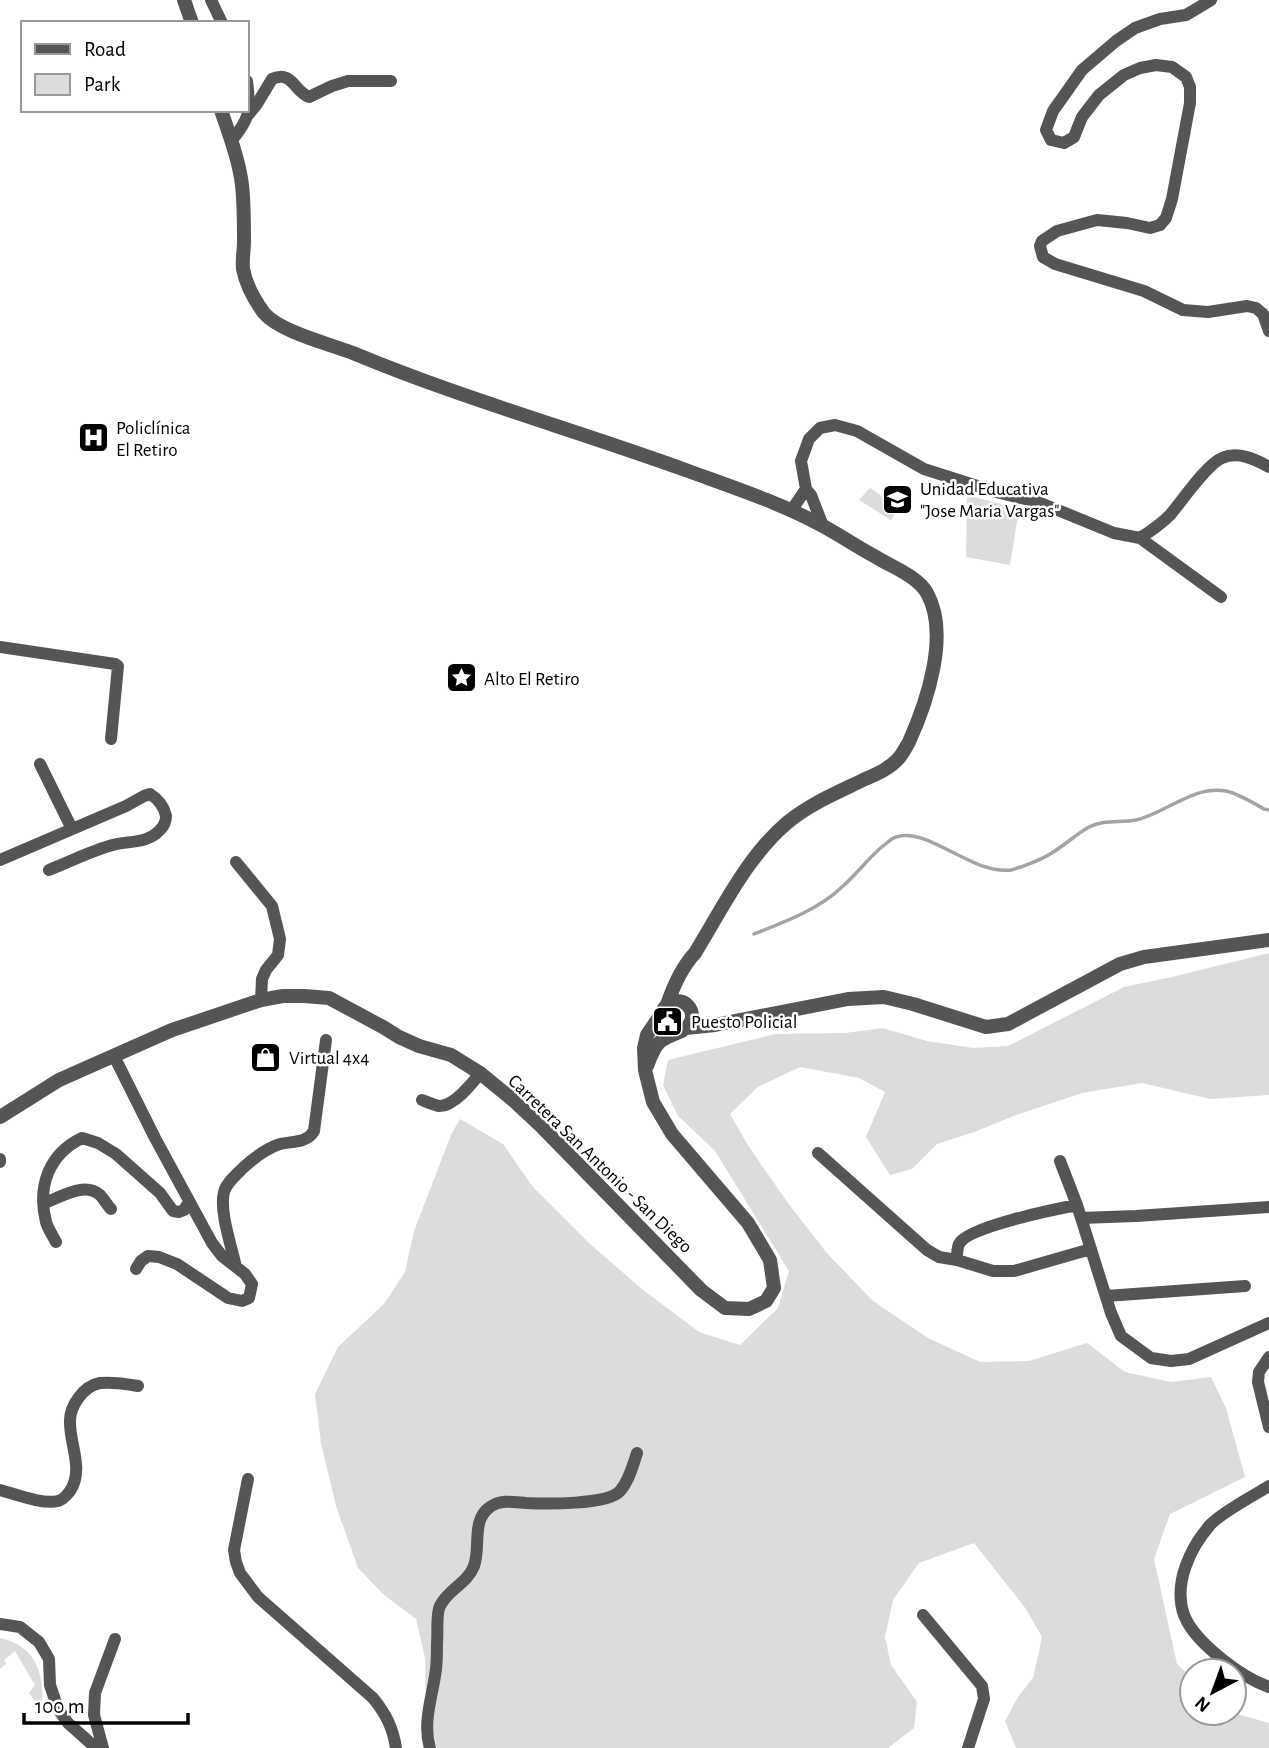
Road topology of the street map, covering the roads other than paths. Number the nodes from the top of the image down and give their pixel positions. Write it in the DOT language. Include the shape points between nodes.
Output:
graph roads {
  1 [pos="184,0"];
  2 [pos="211,0"];
  3 [pos="1211,0"];
  4 [pos="191,21"];
  5 [pos="221,21"];
  6 [pos="391,81"];
  7 [pos="248,89"];
  8 [pos="222,112"];
  9 [pos="249,114"];
  10 [pos="231,141"];
  11 [pos="1269,331"];
  12 [pos="1269,467"];
  13 [pos="806,489"];
  14 [pos="791,511"];
  15 [pos="823,526"];
  16 [pos="1140,538"];
  17 [pos="1221,597"];
  18 [pos="0,647"];
  19 [pos="111,739"];
  20 [pos="40,764"];
  21 [pos="72,829"];
  22 [pos="0,860"];
  23 [pos="236,862"];
  24 [pos="49,870"];
  25 [pos="1269,940"];
  26 [pos="695,953"];
  27 [pos="261,1000"];
  28 [pos="665,1007"];
  29 [pos="690,1007"];
  30 [pos="715,1025"];
  31 [pos="684,1029"];
  32 [pos="326,1040"];
  33 [pos="114,1056"];
  34 [pos="645,1070"];
  35 [pos="480,1073"];
  36 [pos="422,1100"];
  37 [pos="0,1117"];
  38 [pos="818,1153"];
  39 [pos="1060,1161"];
  40 [pos="189,1202"];
  41 [pos="44,1203"];
  42 [pos="1269,1207"];
  43 [pos="111,1209"];
  44 [pos="1079,1211"];
  45 [pos="56,1242"];
  46 [pos="1091,1249"];
  47 [pos="957,1260"];
  48 [pos="236,1267"];
  49 [pos="136,1269"];
  50 [pos="1245,1286"];
  51 [pos="1106,1296"];
  52 [pos="1269,1323"];
  53 [pos="1269,1357"];
  54 [pos="138,1386"];
  55 [pos="1269,1424"];
  56 [pos="637,1452"];
  57 [pos="248,1479"];
  58 [pos="1269,1486"];
  59 [pos="0,1490"];
  60 [pos="923,1615"];
  61 [pos="0,1624"];
  62 [pos="115,1639"];
  63 [pos="1269,1687"];
  64 [pos="96,1748"];
  65 [pos="103,1748"];
  66 [pos="397,1748"];
  67 [pos="430,1748"];
  68 [pos="968,1748"];
  1 -- 4 [label="street"];
  2 -- 5 [label="street"];
  3 -- 11 [label="street" via="1186,15 1135,28 1116,41 1082,70 1053,111 1046,130 1051,140 1064,143 1074,137 1099,95 1140,68 1172,67 1186,77 1190,103 1166,218 1150,228 1097,220 1057,231 1040,246 1043,257 1055,264 1144,291 1183,310 1256,309 1264,314"];
  6 -- 9 [label="street" via="348,81 309,97 291,80 276,76"];
  7 -- 9 [label="street"];
  8 -- 10 [label="street"];
  9 -- 10 [label="street"];
  10 -- 14 [label="street" via="242,183 243,269 259,305 277,324"];
  12 -- 16 [label="street" via="1251,457 1222,458 1206,470 1162,523"];
  13 -- 14 [label="street"];
  13 -- 15 [label="street"];
  13 -- 16 [label="street" via="801,461 809,439 820,428 835,425 857,431 924,470 1038,502 1114,533"];
  14 -- 15 [label="street"];
  15 -- 26 [label="street" via="926,590 938,632 921,711 898,760 806,809 773,836 751,862"];
  16 -- 17 [label="street"];
  18 -- 19 [label="street" via="118,666"];
  20 -- 21 [label="street"];
  21 -- 22 [label="street"];
  21 -- 24 [label="street" via="150,794 164,808 166,819 155,835 143,841 110,846"];
  23 -- 27 [label="street" via="272,906 280,939 278,954 262,979"];
  25 -- 30 [label="street" via="1120,964 1008,1024 986,1027 884,997 848,999"];
  26 -- 28 [label="street, Carretera San Antonio - San Diego"];
  26 -- 29 [label="street" via="685,985"];
  27 -- 33 [label="street, Carretera San Antonio - San Diego" via="172,1030"];
  27 -- 35 [label="street, Carretera San Antonio - San Diego" via="329,998 399,1037 451,1055"];
  28 -- 29 [label="street" via="681,1001"];
  28 -- 31 [label="street" via="662,1018 666,1026 674,1031"];
  28 -- 34 [label="street, Carretera San Antonio - San Diego" via="645,1041"];
  29 -- 30 [label="street"];
  29 -- 31 [label="street" via="692,1021"];
  30 -- 31 [label="street"];
  31 -- 34 [label="street" via="655,1045"];
  32 -- 48 [label="street" via="311,1136 277,1145 252,1159 224,1192 223,1213"];
  33 -- 37 [label="street, Carretera San Antonio - San Diego" via="60,1080"];
  33 -- 40 [label="street"];
  34 -- 35 [label="street, Carretera San Antonio - San Diego" via="653,1102 673,1134 747,1223 770,1261 774,1287 766,1301 749,1309 724,1308 701,1290 540,1125"];
  35 -- 36 [label="street" via="446,1105"];
  38 -- 47 [label="street" via="927,1250"];
  39 -- 44 [label="street"];
  40 -- 41 [label="street" via="184,1210 173,1211 160,1193 116,1154 82,1138 57,1156 48,1169"];
  40 -- 48 [label="street" via="212,1243"];
  41 -- 43 [label="street" via="87,1189 99,1194"];
  41 -- 45 [label="street"];
  42 -- 44 [label="street"];
  44 -- 46 [label="street"];
  44 -- 47 [label="street" via="1000,1223 962,1240"];
  46 -- 47 [label="street" via="1014,1271 993,1271"];
  46 -- 51 [label="street"];
  48 -- 49 [label="street" via="252,1284 249,1298 242,1301 228,1298 159,1257 148,1256"];
  50 -- 51 [label="street"];
  51 -- 52 [label="street" via="1121,1336 1151,1358 1189,1359"];
  53 -- 55 [label="street" via="1258,1382"];
  54 -- 59 [label="street" via="99,1383 71,1408 76,1462 74,1484 65,1498 43,1501"];
  56 -- 67 [label="street" via="629,1475 613,1496 595,1501 506,1501 482,1515 471,1572 438,1609 427,1732"];
  57 -- 66 [label="street" via="234,1550 240,1573 258,1597 373,1698 386,1715"];
  58 -- 63 [label="street" via="1212,1523 1192,1549 1181,1594 1192,1630 1234,1668"];
  60 -- 68 [label="street" via="982,1686 984,1699"];
  61 -- 64 [label="street" via="20,1627 39,1642 49,1659 50,1685 58,1709"];
  62 -- 65 [label="street" via="95,1693 94,1714"];
}
